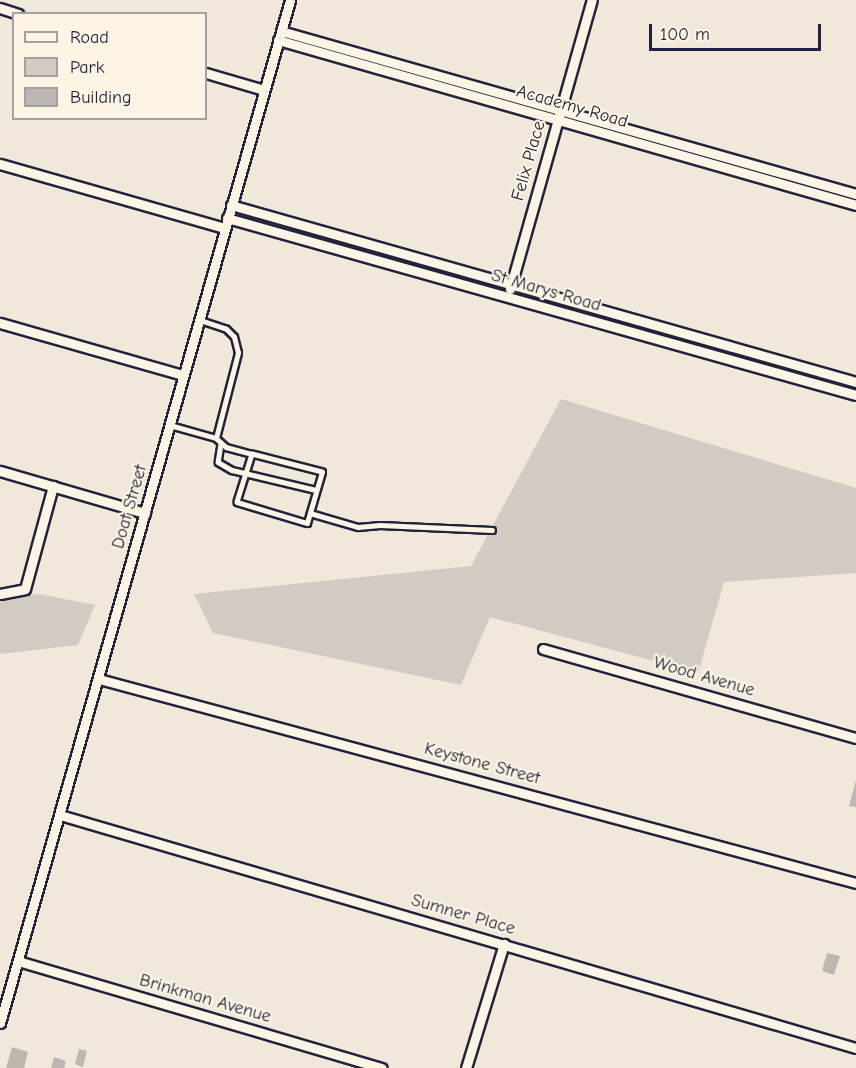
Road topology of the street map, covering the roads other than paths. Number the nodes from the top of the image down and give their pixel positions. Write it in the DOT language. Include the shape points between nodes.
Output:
graph roads {
  1 [pos="290,0"];
  2 [pos="592,0"];
  3 [pos="280,36"];
  4 [pos="207,72"];
  5 [pos="264,90"];
  6 [pos="559,115"];
  7 [pos="0,164"];
  8 [pos="823,190"];
  9 [pos="856,194"];
  10 [pos="231,205"];
  11 [pos="856,205"];
  12 [pos="227,218"];
  13 [pos="224,228"];
  14 [pos="396,252"];
  15 [pos="392,264"];
  16 [pos="511,285"];
  17 [pos="508,297"];
  18 [pos="198,320"];
  19 [pos="640,321"];
  20 [pos="0,323"];
  21 [pos="637,333"];
  22 [pos="809,369"];
  23 [pos="183,375"];
  24 [pos="805,381"];
  25 [pos="856,382"];
  26 [pos="856,395"];
  27 [pos="170,425"];
  28 [pos="216,438"];
  29 [pos="221,444"];
  30 [pos="252,454"];
  31 [pos="0,471"];
  32 [pos="245,472"];
  33 [pos="53,486"];
  34 [pos="316,490"];
  35 [pos="145,513"];
  36 [pos="310,513"];
  37 [pos="492,530"];
  38 [pos="0,594"];
  39 [pos="543,649"];
  40 [pos="99,679"];
  41 [pos="856,738"];
  42 [pos="60,815"];
  43 [pos="856,884"];
  44 [pos="504,944"];
  45 [pos="18,961"];
  46 [pos="0,1023"];
  47 [pos="856,1048"];
  48 [pos="382,1068"];
  49 [pos="466,1068"];
  1 -- 3 [label="street, Doat Street"];
  2 -- 6 [label="street, Felix Place"];
  3 -- 5 [label="street, Doat Street"];
  3 -- 6 [label="street, Academy Road"];
  4 -- 5 [label="street"];
  5 -- 10 [label="street, Doat Street"];
  6 -- 8 [label="street, Academy Road"];
  6 -- 16 [label="street, Felix Place"];
  7 -- 13 [label="street"];
  8 -- 9 [label="street, Academy Road"];
  8 -- 11 [label="street, Academy Road"];
  10 -- 12 [label="street, Doat Street"];
  10 -- 14 [label="street, St Marys Road"];
  12 -- 13 [label="street, Doat Street"];
  12 -- 15 [label="street, St Marys Road"];
  13 -- 18 [label="street, Doat Street"];
  14 -- 15 [label="street"];
  14 -- 16 [label="street, St Marys Road"];
  15 -- 17 [label="street, St Marys Road"];
  16 -- 17 [label="street, Felix Place"];
  16 -- 19 [label="street, St Marys Road"];
  17 -- 21 [label="street, St Marys Road"];
  18 -- 23 [label="street, Doat Street"];
  18 -- 28 [label="lane" via="217,325 234,337 238,353"];
  19 -- 21 [label="street"];
  19 -- 22 [label="street, St Marys Road"];
  20 -- 23 [label="street"];
  21 -- 24 [label="street, St Marys Road"];
  22 -- 24 [label="street"];
  22 -- 25 [label="street, St Marys Road"];
  23 -- 27 [label="street, Doat Street"];
  24 -- 26 [label="street, St Marys Road"];
  27 -- 28 [label="lane"];
  27 -- 35 [label="street, Doat Street"];
  28 -- 29 [label="lane"];
  29 -- 30 [label="lane"];
  29 -- 32 [label="lane" via="218,462"];
  30 -- 32 [label="lane"];
  30 -- 34 [label="lane" via="321,472"];
  31 -- 33 [label="street"];
  32 -- 34 [label="lane"];
  32 -- 36 [label="lane" via="237,502 307,523"];
  33 -- 35 [label="street"];
  33 -- 38 [label="street" via="25,589"];
  34 -- 36 [label="lane"];
  35 -- 40 [label="street, Doat Street"];
  36 -- 37 [label="lane" via="358,527"];
  39 -- 41 [label="street, Wood Avenue"];
  40 -- 42 [label="street, Doat Street"];
  40 -- 43 [label="street, Keystone Street"];
  42 -- 44 [label="street, Sumner Place"];
  42 -- 45 [label="street, Doat Street"];
  44 -- 47 [label="street, Sumner Place"];
  44 -- 49 [label="street"];
  45 -- 46 [label="street, Doat Street"];
  45 -- 48 [label="street, Brinkman Avenue"];
}
